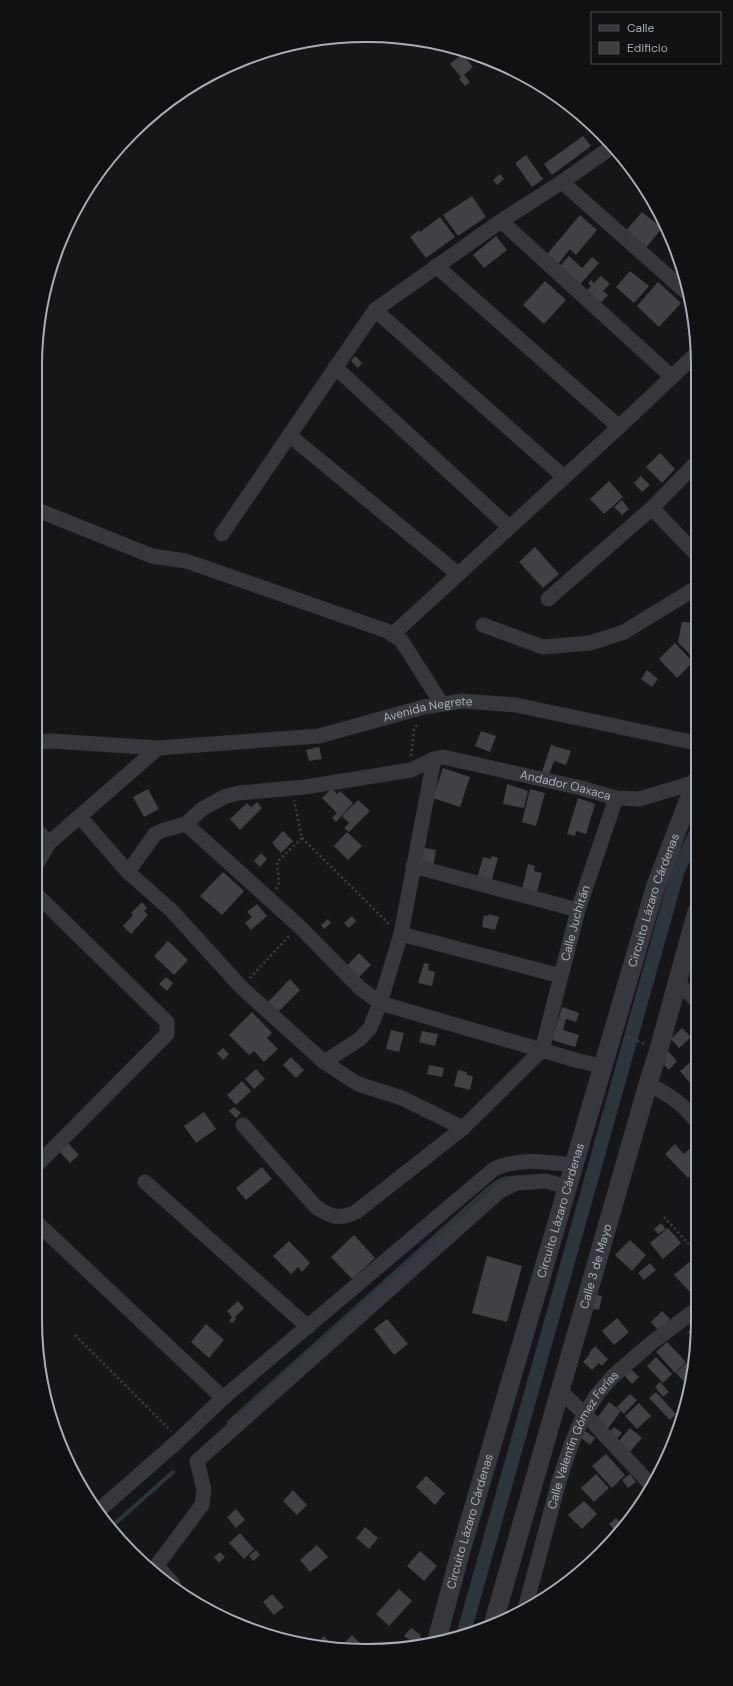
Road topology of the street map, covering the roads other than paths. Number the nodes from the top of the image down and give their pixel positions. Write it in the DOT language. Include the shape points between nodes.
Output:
graph roads {
  1 [pos="607,150"];
  2 [pos="562,182"];
  3 [pos="502,221"];
  4 [pos="436,266"];
  5 [pos="681,288"];
  6 [pos="375,310"];
  7 [pos="691,359"];
  8 [pos="335,367"];
  9 [pos="672,377"];
  10 [pos="619,426"];
  11 [pos="289,435"];
  12 [pos="691,468"];
  13 [pos="564,477"];
  14 [pos="652,508"];
  15 [pos="42,513"];
  16 [pos="509,527"];
  17 [pos="222,534"];
  18 [pos="691,549"];
  19 [pos="458,574"];
  20 [pos="691,591"];
  21 [pos="548,599"];
  22 [pos="483,625"];
  23 [pos="392,635"];
  24 [pos="442,704"];
  25 [pos="42,742"];
  26 [pos="691,742"];
  27 [pos="158,748"];
  28 [pos="434,759"];
  29 [pos="691,783"];
  30 [pos="691,795"];
  31 [pos="616,798"];
  32 [pos="80,818"];
  33 [pos="186,824"];
  34 [pos="42,836"];
  35 [pos="49,843"];
  36 [pos="42,855"];
  37 [pos="413,866"];
  38 [pos="128,872"];
  39 [pos="42,900"];
  40 [pos="578,910"];
  41 [pos="691,933"];
  42 [pos="400,934"];
  43 [pos="561,976"];
  44 [pos="678,982"];
  45 [pos="691,995"];
  46 [pos="380,1003"];
  47 [pos="542,1050"];
  48 [pos="324,1062"];
  49 [pos="602,1066"];
  50 [pos="648,1084"];
  51 [pos="691,1114"];
  52 [pos="243,1125"];
  53 [pos="463,1128"];
  54 [pos="42,1160"];
  55 [pos="574,1165"];
  56 [pos="145,1182"];
  57 [pos="567,1187"];
  58 [pos="42,1228"];
  59 [pos="691,1313"];
  60 [pos="308,1327"];
  61 [pos="560,1391"];
  62 [pos="223,1398"];
  63 [pos="585,1414"];
  64 [pos="648,1482"];
  65 [pos="102,1507"];
  66 [pos="157,1566"];
  67 [pos="527,1602"];
  68 [pos="495,1617"];
  69 [pos="438,1636"];
  1 -- 2 [label="street"];
  2 -- 3 [label="street"];
  2 -- 5 [label="street"];
  3 -- 4 [label="street"];
  3 -- 9 [label="street"];
  4 -- 6 [label="street"];
  4 -- 10 [label="street"];
  6 -- 8 [label="street"];
  6 -- 13 [label="street"];
  7 -- 9 [label="street"];
  8 -- 11 [label="street"];
  8 -- 16 [label="street"];
  9 -- 10 [label="street"];
  10 -- 13 [label="street"];
  11 -- 17 [label="street"];
  11 -- 19 [label="street"];
  12 -- 14 [label="street"];
  13 -- 16 [label="street"];
  14 -- 18 [label="street"];
  14 -- 21 [label="street"];
  15 -- 23 [label="street" via="152,556 186,561 387,631"];
  16 -- 19 [label="street"];
  19 -- 23 [label="street"];
  20 -- 22 [label="street" via="624,632 590,643 543,647"];
  23 -- 24 [label="street" via="401,640"];
  24 -- 26 [label="street, Avenida Negrete" via="462,701 516,705"];
  24 -- 27 [label="street, Avenida Negrete" via="319,736"];
  25 -- 27 [label="street, Avenida Negrete"];
  27 -- 32 [label="street"];
  28 -- 31 [label="street, Andador Oaxaca" via="443,757"];
  28 -- 33 [label="street" via="411,770 226,796 202,809"];
  28 -- 37 [label="street"];
  29 -- 31 [label="street, Andador Oaxaca" via="639,799"];
  30 -- 49 [label="street, Circuito Lázaro Cárdenas" via="656,885"];
  31 -- 40 [label="street, Calle Juchitán"];
  32 -- 35 [label="street"];
  32 -- 38 [label="street"];
  33 -- 38 [label="street" via="155,834"];
  33 -- 46 [label="street" via="299,926 360,988"];
  34 -- 35 [label="street"];
  35 -- 36 [label="street"];
  37 -- 40 [label="street"];
  37 -- 42 [label="street"];
  38 -- 48 [label="street" via="172,910 241,987"];
  39 -- 54 [label="street" via="167,1022 167,1034"];
  40 -- 43 [label="street, Calle Juchitán"];
  41 -- 44 [label="street, Calle 3 de Mayo"];
  42 -- 43 [label="street"];
  42 -- 46 [label="street"];
  43 -- 47 [label="street, Calle Juchitán"];
  44 -- 45 [label="street"];
  44 -- 50 [label="street, Calle 3 de Mayo"];
  46 -- 47 [label="street"];
  46 -- 48 [label="street" via="370,1028 360,1039"];
  47 -- 49 [label="street"];
  47 -- 53 [label="street"];
  48 -- 53 [label="street" via="358,1084 402,1098"];
  49 -- 55 [label="street, Circuito Lázaro Cárdenas"];
  50 -- 51 [label="street" via="672,1097"];
  50 -- 61 [label="street, Calle 3 de Mayo"];
  52 -- 53 [label="street" via="316,1207 327,1214 341,1217 356,1212 375,1199"];
  55 -- 57 [label="street, Circuito Lázaro Cárdenas"];
  55 -- 60 [label="street" via="516,1161 494,1169"];
  56 -- 60 [label="street"];
  57 -- 66 [label="street" via="546,1181 516,1183 500,1191 197,1461 204,1490 202,1505"];
  57 -- 69 [label="street, Circuito Lázaro Cárdenas"];
  58 -- 62 [label="street"];
  59 -- 63 [label="street, Calle Valentín Gómez Farías" via="612,1377"];
  60 -- 62 [label="street"];
  61 -- 63 [label="street"];
  61 -- 68 [label="street, Calle 3 de Mayo"];
  62 -- 65 [label="street"];
  63 -- 64 [label="street"];
  63 -- 67 [label="street, Calle Valentín Gómez Farías" via="559,1481"];
}
